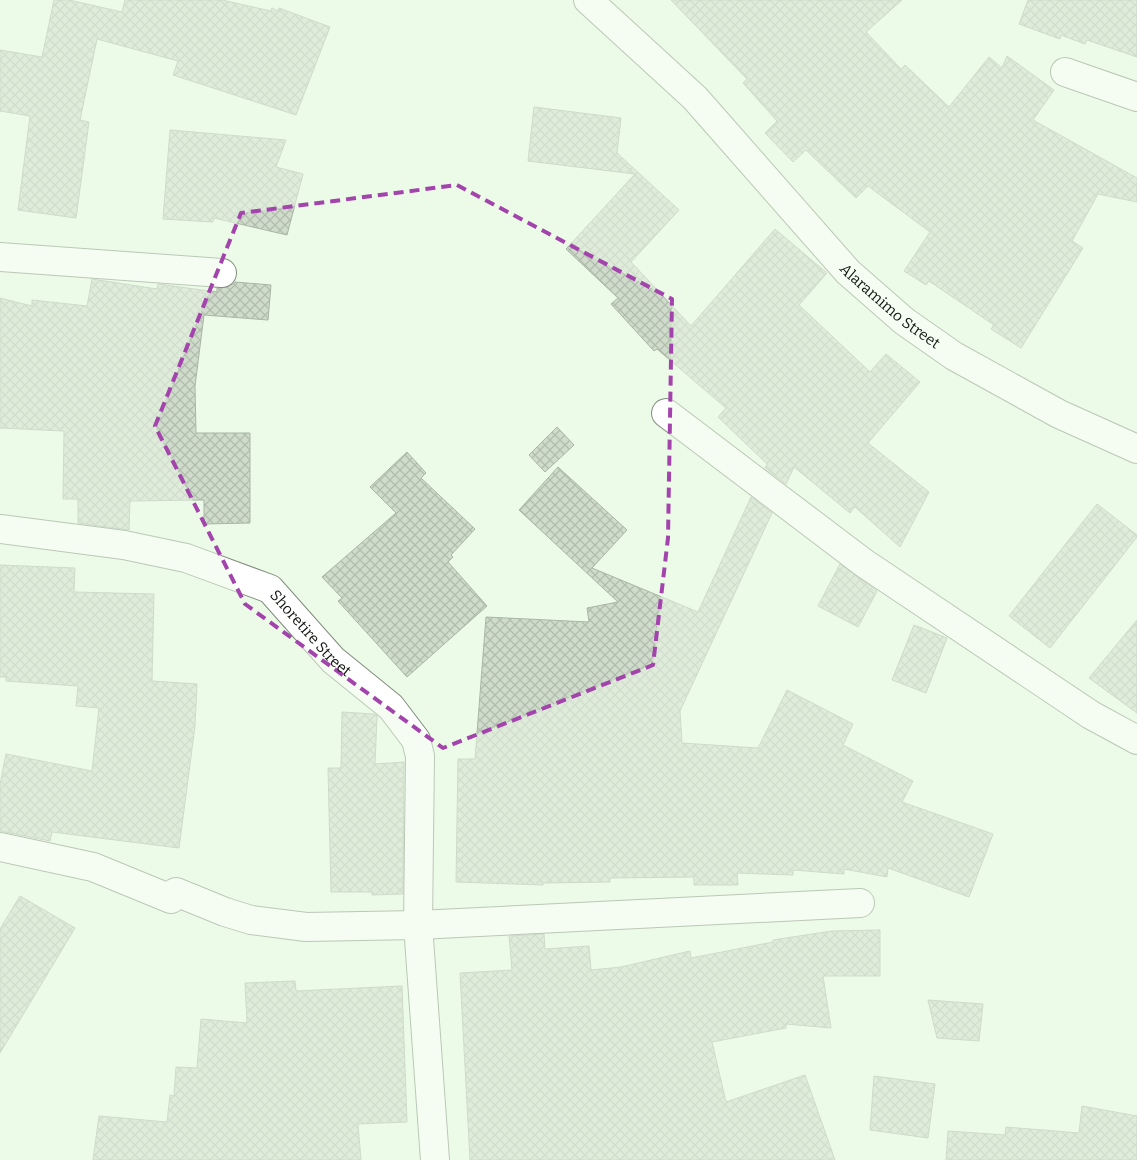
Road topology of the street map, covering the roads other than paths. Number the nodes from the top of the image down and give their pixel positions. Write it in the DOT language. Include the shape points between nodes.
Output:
graph roads {
  1 [pos="588,0"];
  2 [pos="1065,72"];
  3 [pos="1137,97"];
  4 [pos="0,257"];
  5 [pos="222,273"];
  6 [pos="666,413"];
  7 [pos="1137,449"];
  8 [pos="0,529"];
  9 [pos="1137,740"];
  10 [pos="0,847"];
  11 [pos="860,902"];
  12 [pos="418,925"];
  13 [pos="435,1160"];
  1 -- 7 [label="street, Alaramimo Street" via="695,98 848,272 904,321 954,356 1059,414"];
  2 -- 3 [label="street"];
  4 -- 5 [label="street"];
  6 -- 9 [label="street" via="864,563 1091,715"];
  8 -- 12 [label="street, Shoretire Street" via="124,545 186,558 270,589 333,660 391,707 416,740 420,756"];
  10 -- 12 [label="street" via="93,867 171,899 176,892 251,920 306,928"];
  11 -- 12 [label="street"];
  12 -- 13 [label="street, Shoretire Street"];
}
